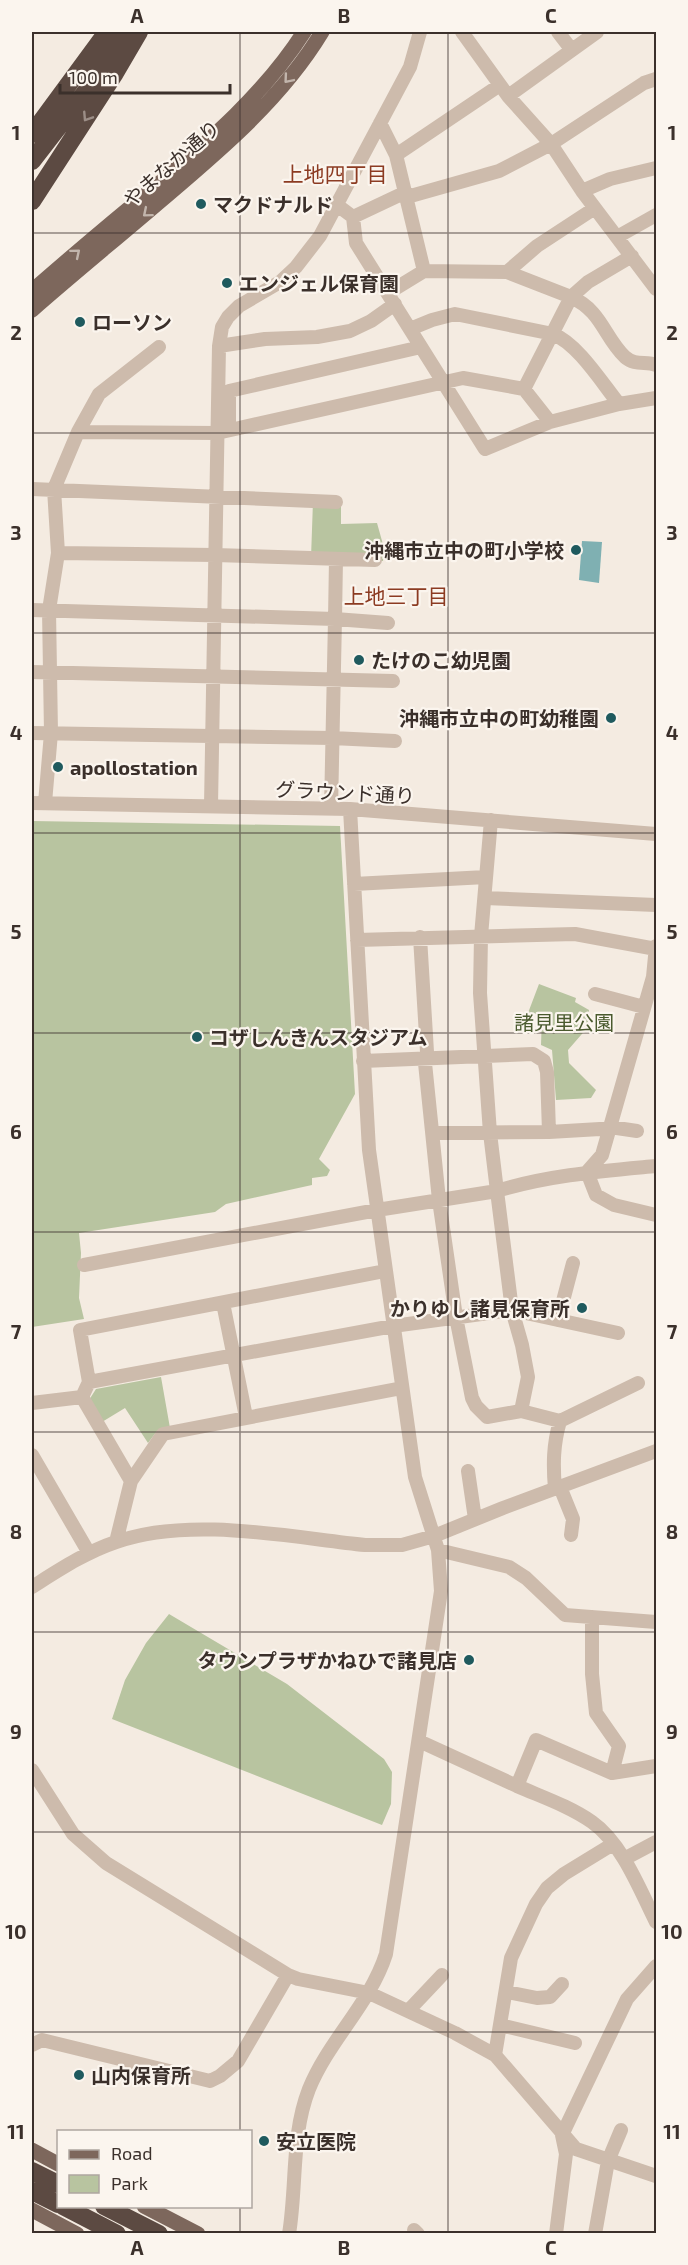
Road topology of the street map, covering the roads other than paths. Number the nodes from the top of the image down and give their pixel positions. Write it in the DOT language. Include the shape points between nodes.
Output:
graph roads {
  1 [pos="97,32"];
  2 [pos="107,32"];
  3 [pos="127,32"];
  4 [pos="139,32"];
  5 [pos="322,32"];
  6 [pos="420,32"];
  7 [pos="462,32"];
  8 [pos="558,32"];
  9 [pos="597,32"];
  10 [pos="303,33"];
  11 [pos="571,49"];
  12 [pos="656,79"];
  13 [pos="504,90"];
  14 [pos="32,114"];
  15 [pos="380,123"];
  16 [pos="32,134"];
  17 [pos="551,144"];
  18 [pos="396,154"];
  19 [pos="32,161"];
  20 [pos="657,168"];
  21 [pos="582,191"];
  22 [pos="406,195"];
  23 [pos="32,201"];
  24 [pos="337,205"];
  25 [pos="595,208"];
  26 [pos="657,214"];
  27 [pos="353,217"];
  28 [pos="617,237"];
  29 [pos="632,256"];
  30 [pos="424,271"];
  31 [pos="507,272"];
  32 [pos="657,289"];
  33 [pos="32,291"];
  34 [pos="572,297"];
  35 [pos="392,298"];
  36 [pos="32,310"];
  37 [pos="410,329"];
  38 [pos="553,334"];
  39 [pos="219,346"];
  40 [pos="159,347"];
  41 [pos="422,347"];
  42 [pos="657,366"];
  43 [pos="443,383"];
  44 [pos="524,389"];
  45 [pos="655,403"];
  46 [pos="619,404"];
  47 [pos="550,422"];
  48 [pos="78,432"];
  49 [pos="223,432"];
  50 [pos="32,489"];
  51 [pos="54,489"];
  52 [pos="216,496"];
  53 [pos="336,502"];
  54 [pos="58,554"];
  55 [pos="215,555"];
  56 [pos="336,559"];
  57 [pos="375,560"];
  58 [pos="32,610"];
  59 [pos="49,610"];
  60 [pos="214,615"];
  61 [pos="335,619"];
  62 [pos="388,623"];
  63 [pos="32,672"];
  64 [pos="50,672"];
  65 [pos="213,676"];
  66 [pos="335,678"];
  67 [pos="393,681"];
  68 [pos="32,733"];
  69 [pos="51,733"];
  70 [pos="212,737"];
  71 [pos="332,738"];
  72 [pos="395,741"];
  73 [pos="38,803"];
  74 [pos="212,806"];
  75 [pos="331,809"];
  76 [pos="350,809"];
  77 [pos="491,820"];
  78 [pos="657,834"];
  79 [pos="486,877"];
  80 [pos="354,884"];
  81 [pos="485,898"];
  82 [pos="657,905"];
  83 [pos="481,936"];
  84 [pos="420,937"];
  85 [pos="357,940"];
  86 [pos="656,948"];
  87 [pos="655,980"];
  88 [pos="595,994"];
  89 [pos="644,1007"];
  90 [pos="485,1055"];
  91 [pos="426,1059"];
  92 [pos="363,1060"];
  93 [pos="610,1127"];
  94 [pos="637,1131"];
  95 [pos="549,1132"];
  96 [pos="433,1133"];
  97 [pos="490,1133"];
  98 [pos="657,1166"];
  99 [pos="586,1172"];
  100 [pos="497,1191"];
  101 [pos="440,1200"];
  102 [pos="377,1210"];
  103 [pos="657,1215"];
  104 [pos="573,1263"];
  105 [pos="84,1265"];
  106 [pos="385,1271"];
  107 [pos="223,1303"];
  108 [pos="512,1310"];
  109 [pos="456,1317"];
  110 [pos="558,1320"];
  111 [pos="393,1326"];
  112 [pos="618,1333"];
  113 [pos="234,1356"];
  114 [pos="89,1382"];
  115 [pos="638,1383"];
  116 [pos="402,1388"];
  117 [pos="82,1397"];
  118 [pos="32,1402"];
  119 [pos="520,1411"];
  120 [pos="246,1418"];
  121 [pos="560,1421"];
  122 [pos="657,1451"];
  123 [pos="32,1455"];
  124 [pos="468,1471"];
  125 [pos="131,1481"];
  126 [pos="558,1488"];
  127 [pos="476,1520"];
  128 [pos="571,1535"];
  129 [pos="434,1536"];
  130 [pos="116,1542"];
  131 [pos="438,1550"];
  132 [pos="89,1553"];
  133 [pos="32,1587"];
  134 [pos="592,1617"];
  135 [pos="657,1622"];
  136 [pos="419,1741"];
  137 [pos="657,1766"];
  138 [pos="32,1770"];
  139 [pos="612,1773"];
  140 [pos="517,1786"];
  141 [pos="657,1842"];
  142 [pos="613,1844"];
  143 [pos="624,1859"];
  144 [pos="657,1922"];
  145 [pos="656,1968"];
  146 [pos="288,1975"];
  147 [pos="442,1975"];
  148 [pos="562,1984"];
  149 [pos="369,1992"];
  150 [pos="507,1992"];
  151 [pos="408,2011"];
  152 [pos="500,2025"];
  153 [pos="575,2043"];
  154 [pos="32,2045"];
  155 [pos="495,2055"];
  156 [pos="621,2130"];
  157 [pos="562,2135"];
  158 [pos="32,2150"];
  159 [pos="608,2161"];
  160 [pos="57,2163"];
  161 [pos="32,2171"];
  162 [pos="657,2176"];
  163 [pos="57,2184"];
  164 [pos="32,2191"];
  165 [pos="57,2204"];
  166 [pos="67,2208"];
  167 [pos="108,2208"];
  168 [pos="148,2208"];
  169 [pos="32,2210"];
  170 [pos="77,2234"];
  171 [pos="117,2234"];
  172 [pos="159,2234"];
  173 [pos="198,2234"];
  174 [pos="289,2234"];
  175 [pos="556,2234"];
  176 [pos="596,2234"];
  1 -- 14 [label="highway"];
  2 -- 16 [label="highway"];
  3 -- 19 [label="highway"];
  4 -- 23 [label="highway, one-way"];
  5 -- 36 [label="main road, やまなか通り, one-way" via="250,121"];
  6 -- 15 [label="street" via="410,67"];
  7 -- 13 [label="street"];
  8 -- 11 [label="street"];
  9 -- 11 [label="street"];
  33 -- 10 [label="main road, やまなか通り, one-way" via="245,106"];
  11 -- 13 [label="street"];
  12 -- 17 [label="street"];
  13 -- 17 [label="street"];
  13 -- 18 [label="street"];
  15 -- 18 [label="street"];
  15 -- 24 [label="street"];
  17 -- 21 [label="street"];
  17 -- 22 [label="street" via="499,171"];
  18 -- 22 [label="street"];
  20 -- 21 [label="street" via="610,179"];
  21 -- 25 [label="street"];
  22 -- 27 [label="street"];
  22 -- 30 [label="street"];
  24 -- 27 [label="street"];
  24 -- 39 [label="street" via="296,267 228,317"];
  25 -- 28 [label="street"];
  25 -- 31 [label="street" via="537,246"];
  26 -- 28 [label="street"];
  27 -- 35 [label="street" via="356,243"];
  28 -- 29 [label="street"];
  29 -- 32 [label="street"];
  29 -- 34 [label="street" via="588,282"];
  30 -- 31 [label="street"];
  30 -- 35 [label="street"];
  31 -- 34 [label="street"];
  34 -- 38 [label="street"];
  34 -- 42 [label="street" via="594,313 625,357 636,364"];
  35 -- 37 [label="street"];
  35 -- 39 [label="street" via="371,321 350,331"];
  37 -- 38 [label="street" via="455,314"];
  37 -- 41 [label="street"];
  38 -- 44 [label="street"];
  38 -- 46 [label="street" via="585,361"];
  39 -- 49 [label="street"];
  40 -- 48 [label="street" via="99,393"];
  41 -- 43 [label="street"];
  41 -- 49 [label="street" via="230,391"];
  43 -- 44 [label="street" via="463,378"];
  43 -- 47 [label="street" via="485,449"];
  43 -- 49 [label="street"];
  44 -- 47 [label="street"];
  45 -- 46 [label="street"];
  46 -- 47 [label="street"];
  48 -- 49 [label="street"];
  48 -- 51 [label="street"];
  49 -- 52 [label="street"];
  50 -- 51 [label="street"];
  51 -- 52 [label="street"];
  51 -- 54 [label="street"];
  52 -- 53 [label="street"];
  52 -- 55 [label="street"];
  54 -- 55 [label="street"];
  54 -- 59 [label="street"];
  55 -- 56 [label="street"];
  55 -- 60 [label="street"];
  56 -- 57 [label="street"];
  56 -- 61 [label="street"];
  58 -- 59 [label="street"];
  59 -- 60 [label="street"];
  59 -- 64 [label="street"];
  60 -- 61 [label="street"];
  60 -- 65 [label="street"];
  61 -- 62 [label="street"];
  61 -- 66 [label="street"];
  63 -- 64 [label="street"];
  64 -- 65 [label="street"];
  64 -- 69 [label="street"];
  65 -- 66 [label="street"];
  65 -- 70 [label="street"];
  66 -- 67 [label="street"];
  66 -- 71 [label="street"];
  68 -- 69 [label="street"];
  69 -- 70 [label="street"];
  69 -- 73 [label="street"];
  70 -- 71 [label="street"];
  70 -- 74 [label="street"];
  71 -- 72 [label="street"];
  71 -- 75 [label="street"];
  73 -- 74 [label="street, グラウンド通り"];
  74 -- 75 [label="street, グラウンド通り"];
  75 -- 76 [label="street, グラウンド通り"];
  76 -- 77 [label="street, グラウンド通り"];
  76 -- 80 [label="street"];
  77 -- 78 [label="street, グラウンド通り"];
  77 -- 79 [label="street"];
  79 -- 80 [label="street"];
  79 -- 81 [label="street"];
  80 -- 85 [label="street"];
  81 -- 82 [label="street"];
  81 -- 83 [label="street"];
  83 -- 84 [label="street"];
  83 -- 86 [label="street" via="575,934"];
  83 -- 90 [label="street"];
  84 -- 85 [label="street"];
  84 -- 91 [label="street"];
  85 -- 92 [label="street"];
  86 -- 87 [label="street"];
  87 -- 89 [label="street"];
  88 -- 89 [label="street"];
  89 -- 93 [label="street"];
  90 -- 91 [label="street"];
  90 -- 95 [label="street" via="533,1054 544,1060"];
  90 -- 97 [label="street"];
  91 -- 92 [label="street"];
  91 -- 96 [label="street"];
  92 -- 102 [label="street"];
  93 -- 94 [label="street"];
  93 -- 95 [label="street"];
  93 -- 99 [label="street" via="602,1155"];
  95 -- 97 [label="street"];
  96 -- 97 [label="street"];
  96 -- 101 [label="street"];
  97 -- 100 [label="street"];
  98 -- 99 [label="street"];
  99 -- 100 [label="street"];
  99 -- 103 [label="street" via="596,1195 614,1205"];
  100 -- 101 [label="street"];
  100 -- 108 [label="street"];
  101 -- 102 [label="street"];
  101 -- 109 [label="street"];
  102 -- 105 [label="street"];
  102 -- 106 [label="street"];
  104 -- 110 [label="street"];
  106 -- 107 [label="street"];
  106 -- 111 [label="street"];
  107 -- 113 [label="street"];
  107 -- 114 [label="street" via="80,1330"];
  108 -- 109 [label="street"];
  108 -- 110 [label="street"];
  108 -- 119 [label="street" via="528,1377"];
  109 -- 111 [label="street"];
  109 -- 119 [label="street" via="476,1406 488,1417"];
  110 -- 112 [label="street"];
  111 -- 113 [label="street"];
  111 -- 116 [label="street"];
  113 -- 114 [label="street"];
  113 -- 120 [label="street"];
  114 -- 117 [label="street"];
  115 -- 121 [label="street"];
  116 -- 120 [label="street"];
  116 -- 129 [label="street" via="416,1476"];
  117 -- 118 [label="street"];
  117 -- 125 [label="street"];
  119 -- 121 [label="street"];
  120 -- 125 [label="street" via="163,1434"];
  121 -- 126 [label="street" via="552,1459"];
  122 -- 126 [label="street"];
  123 -- 132 [label="street"];
  124 -- 127 [label="street"];
  125 -- 130 [label="street"];
  126 -- 127 [label="street"];
  126 -- 128 [label="street" via="573,1520"];
  127 -- 129 [label="street"];
  129 -- 130 [label="street" via="402,1545 365,1545 194,1529 156,1532"];
  129 -- 131 [label="street"];
  130 -- 132 [label="street"];
  131 -- 134 [label="street" via="509,1567 565,1615"];
  131 -- 136 [label="street" via="441,1603"];
  132 -- 133 [label="street"];
  134 -- 135 [label="street"];
  134 -- 139 [label="street" via="596,1713 619,1746"];
  136 -- 140 [label="street"];
  136 -- 149 [label="street" via="388,1945"];
  137 -- 139 [label="street"];
  138 -- 146 [label="street" via="74,1834 106,1863"];
  139 -- 140 [label="street" via="536,1740"];
  140 -- 142 [label="street" via="575,1812 594,1824"];
  141 -- 143 [label="street"];
  142 -- 143 [label="street"];
  142 -- 150 [label="street" via="547,1887 512,1958"];
  143 -- 144 [label="street"];
  145 -- 157 [label="street" via="627,1999"];
  146 -- 149 [label="street"];
  146 -- 154 [label="street" via="238,2061 210,2081 42,2040"];
  147 -- 151 [label="street"];
  148 -- 150 [label="street" via="550,1997"];
  149 -- 151 [label="street"];
  149 -- 174 [label="street" via="326,2056 303,2106 296,2138"];
  150 -- 152 [label="street"];
  151 -- 155 [label="street"];
  152 -- 153 [label="street"];
  152 -- 155 [label="street"];
  155 -- 157 [label="street"];
  156 -- 159 [label="street"];
  157 -- 159 [label="street" via="576,2149"];
  157 -- 175 [label="street" via="566,2154"];
  158 -- 160 [label="main road"];
  159 -- 162 [label="street"];
  159 -- 176 [label="street"];
  161 -- 163 [label="highway"];
  164 -- 165 [label="highway"];
  166 -- 171 [label="highway"];
  167 -- 172 [label="highway"];
  168 -- 173 [label="main road"];
  169 -- 170 [label="main road"];
}
